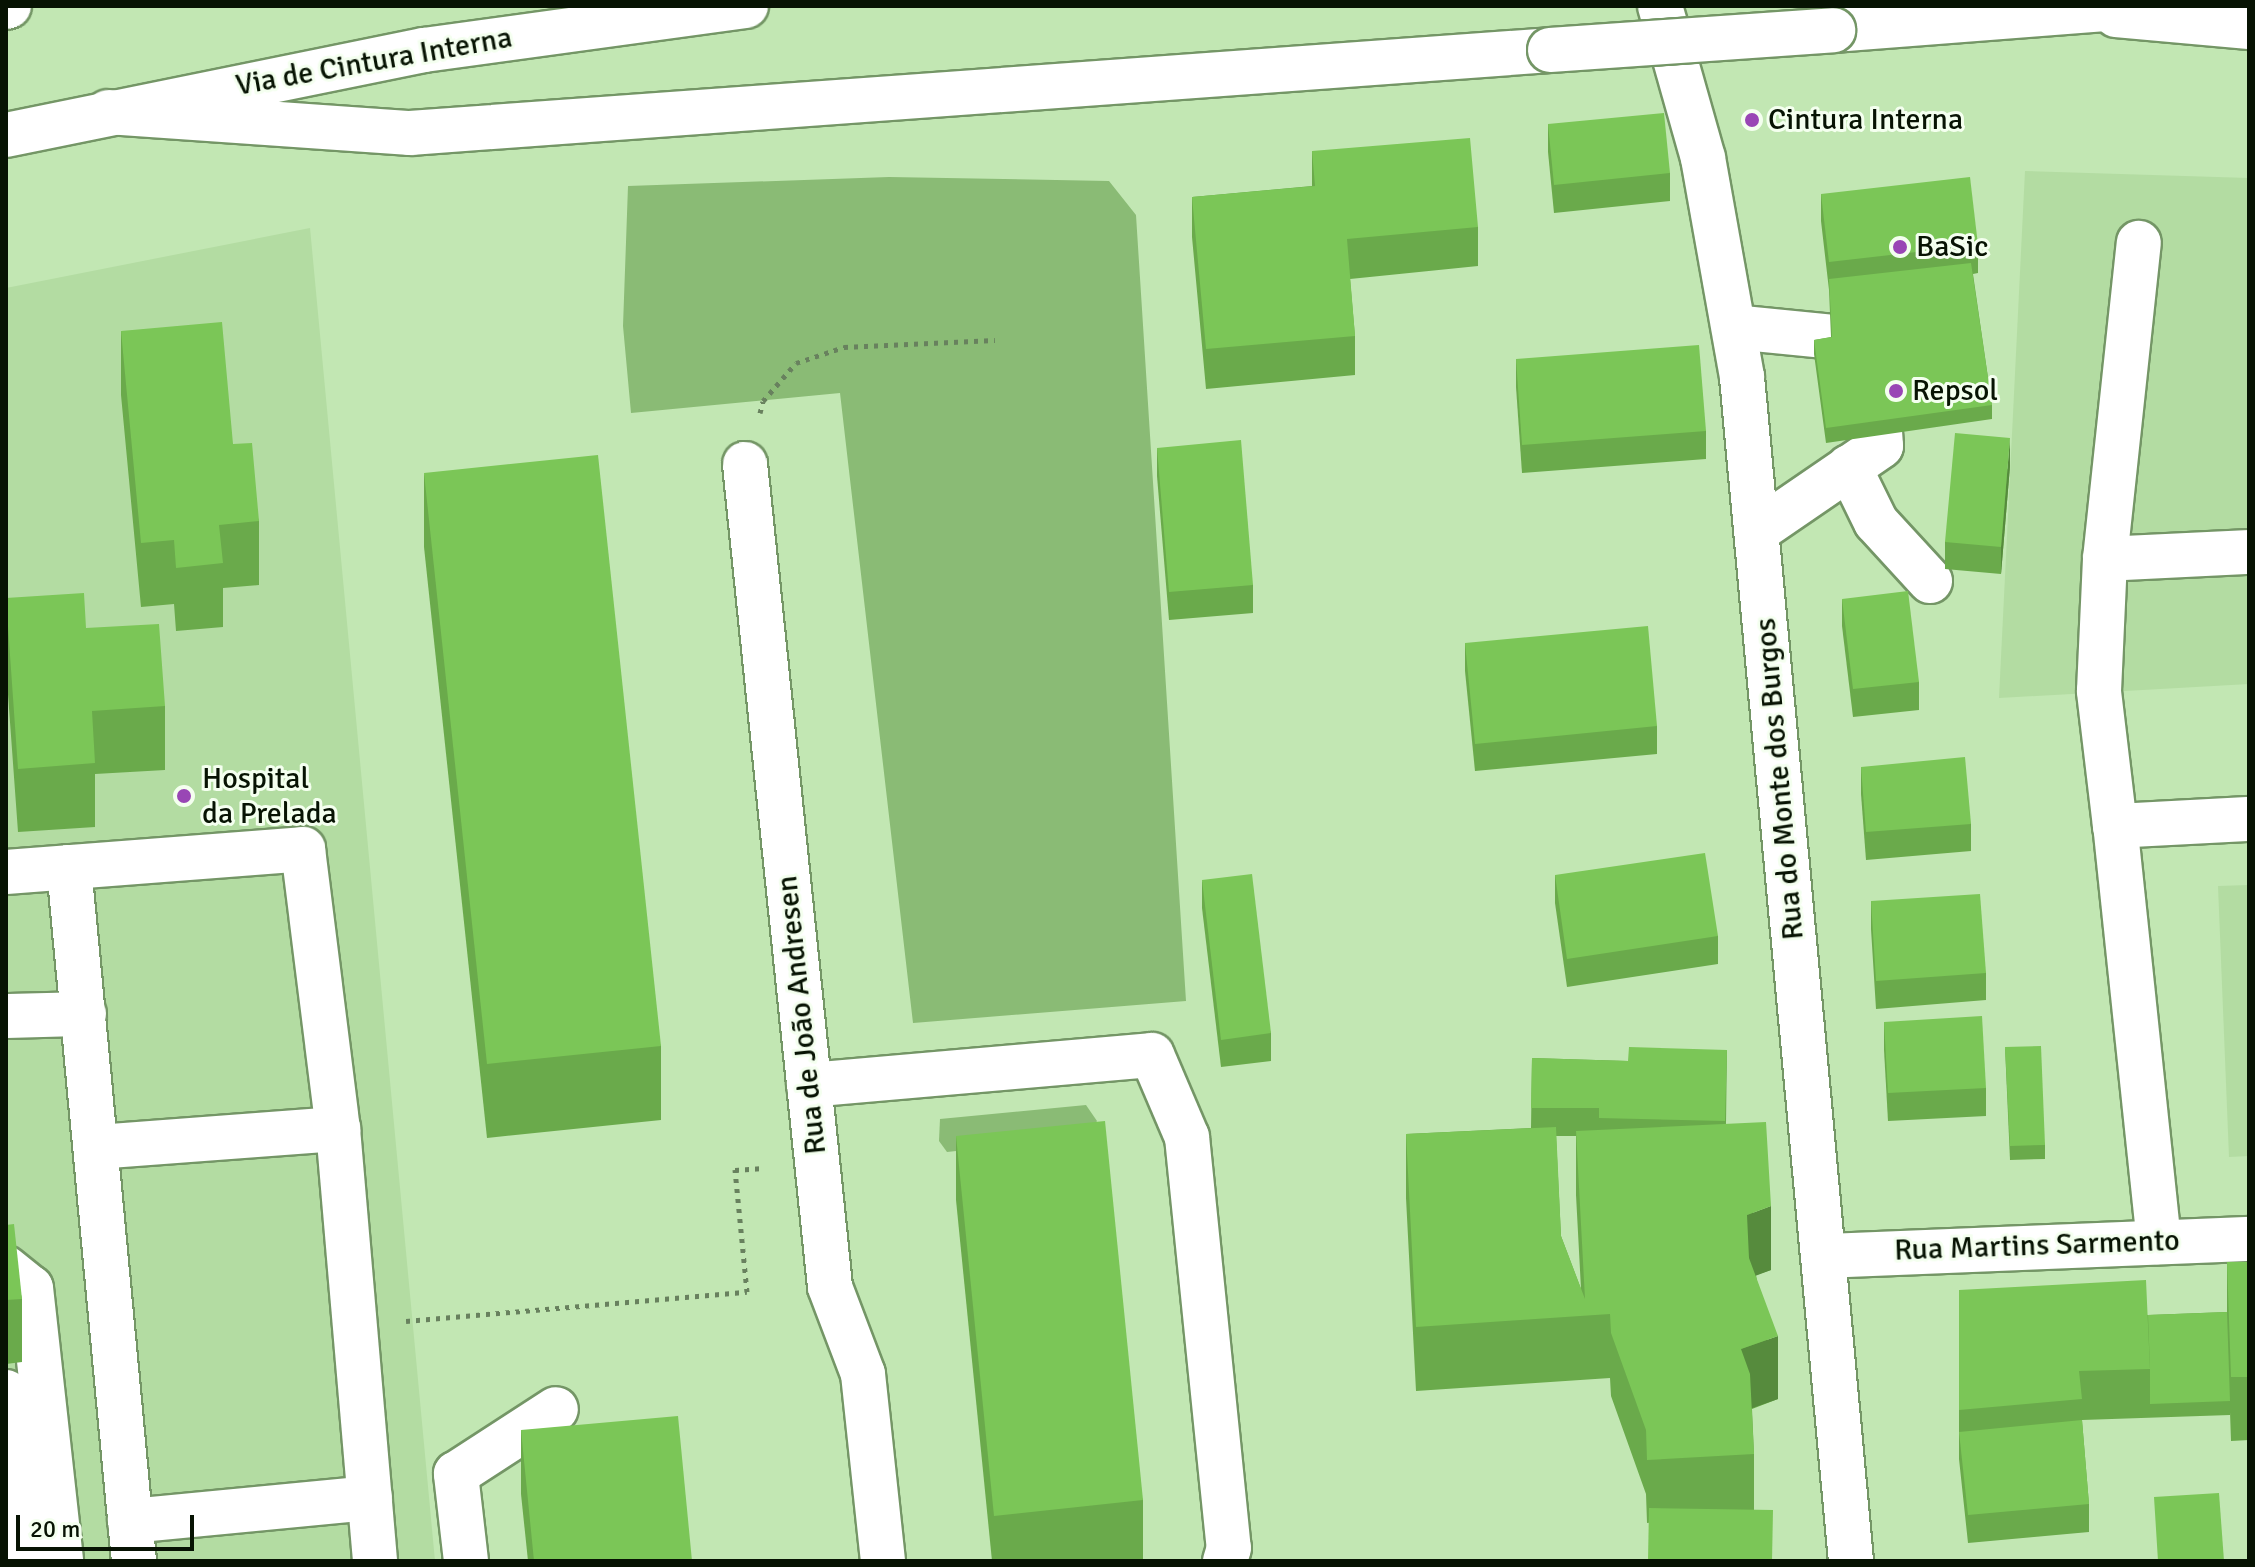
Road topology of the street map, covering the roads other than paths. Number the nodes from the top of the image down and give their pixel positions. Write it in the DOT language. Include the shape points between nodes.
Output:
graph roads {
  1 [pos="746,6"];
  2 [pos="1660,6"];
  3 [pos="2147,6"];
  4 [pos="2074,11"];
  5 [pos="2249,27"];
  6 [pos="108,112"];
  7 [pos="6,135"];
  8 [pos="2139,243"];
  9 [pos="1734,327"];
  10 [pos="745,464"];
  11 [pos="1849,467"];
  12 [pos="1757,531"];
  13 [pos="2249,552"];
  14 [pos="2105,559"];
  15 [pos="1930,581"];
  16 [pos="2249,819"];
  17 [pos="2115,826"];
  18 [pos="69,867"];
  19 [pos="6,872"];
  20 [pos="84,1014"];
  21 [pos="6,1016"];
  22 [pos="809,1085"];
  23 [pos="338,1129"];
  24 [pos="97,1147"];
  25 [pos="2249,1239"];
  26 [pos="2159,1242"];
  27 [pos="1825,1256"];
  28 [pos="6,1268"];
  29 [pos="6,1392"];
  30 [pos="556,1409"];
  31 [pos="370,1498"];
  32 [pos="132,1541"];
  33 [pos="21,1561"];
  34 [pos="61,1561"];
  35 [pos="375,1561"];
  36 [pos="466,1561"];
  37 [pos="883,1561"];
  38 [pos="1225,1561"];
  39 [pos="1851,1561"];
  1 -- 6 [label="main road, Via de Cintura Interna" via="424,50"];
  2 -- 9 [label="main road, Rua do Monte dos Burgos" via="1703,158"];
  3 -- 4 [label="main road"];
  4 -- 5 [label="main road"];
  4 -- 6 [label="main road, bridge" via="410,133"];
  6 -- 7 [label="main road, Via de Cintura Interna"];
  8 -- 14 [label="main road"];
  9 -- 11 [label="main road" via="1874,341 1881,446"];
  9 -- 12 [label="main road, Rua do Monte dos Burgos"];
  10 -- 22 [label="main road, Rua de João Andresen"];
  11 -- 12 [label="main road"];
  11 -- 15 [label="main road" via="1876,522"];
  12 -- 27 [label="main road, Rua do Monte dos Burgos"];
  13 -- 14 [label="main road"];
  14 -- 17 [label="main road" via="2099,691"];
  16 -- 17 [label="main road"];
  17 -- 26 [label="main road"];
  18 -- 19 [label="main road"];
  18 -- 20 [label="main road"];
  18 -- 23 [label="main road" via="303,849"];
  20 -- 21 [label="main road"];
  20 -- 24 [label="main road"];
  22 -- 37 [label="main road, Rua de João Andresen" via="830,1287 863,1374"];
  22 -- 38 [label="main road" via="1152,1055 1187,1137 1229,1548"];
  23 -- 24 [label="main road"];
  23 -- 31 [label="main road"];
  24 -- 32 [label="main road"];
  25 -- 26 [label="main road, Rua Martins Sarmento"];
  26 -- 27 [label="main road, Rua Martins Sarmento"];
  27 -- 39 [label="main road, Rua do Monte dos Burgos"];
  28 -- 34 [label="main road" via="31,1288"];
  29 -- 33 [label="main road"];
  30 -- 36 [label="main road" via="456,1474"];
  31 -- 32 [label="main road"];
  31 -- 35 [label="main road"];
}
